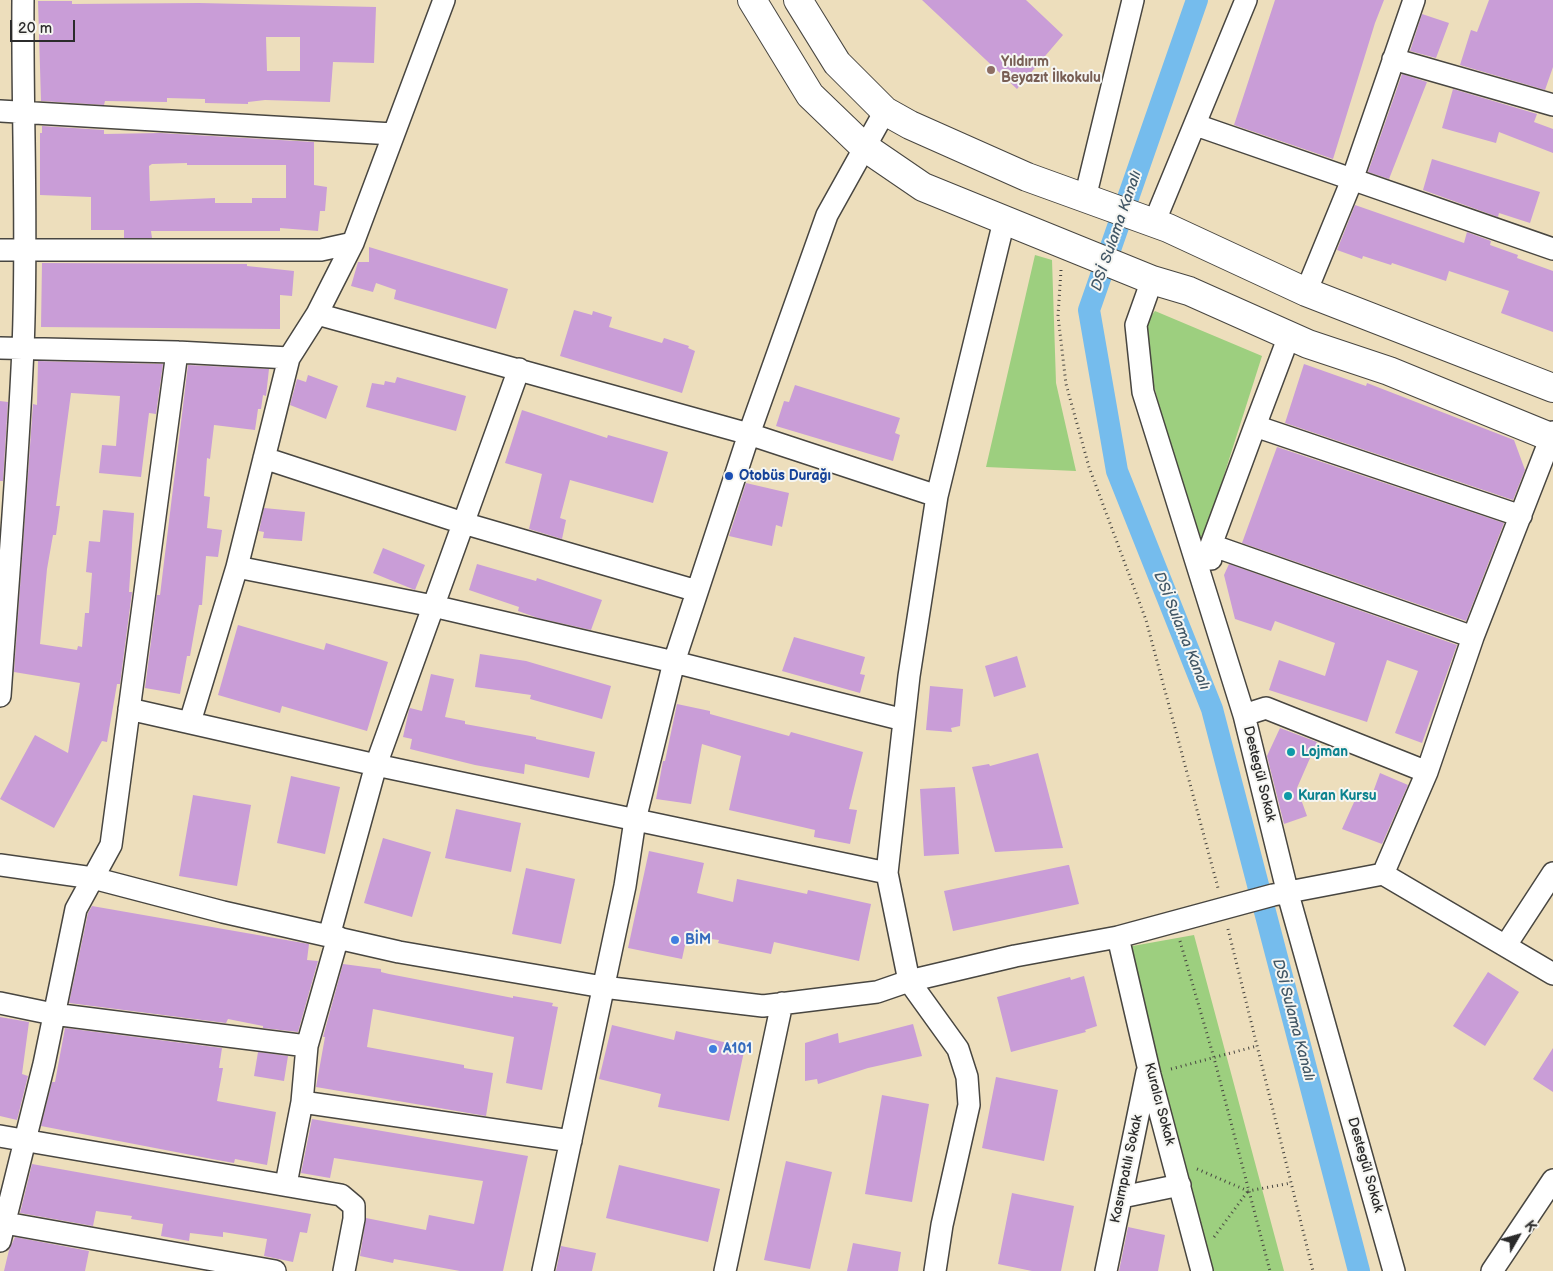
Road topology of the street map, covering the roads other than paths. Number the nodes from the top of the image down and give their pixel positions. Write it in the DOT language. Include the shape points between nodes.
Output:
graph roads {
  1 [pos="22,0"];
  2 [pos="444,0"];
  3 [pos="752,0"];
  4 [pos="798,0"];
  5 [pos="1133,0"];
  6 [pos="1246,0"];
  7 [pos="1414,0"];
  8 [pos="1393,60"];
  9 [pos="1553,105"];
  10 [pos="0,111"];
  11 [pos="22,111"];
  12 [pos="885,111"];
  13 [pos="1196,125"];
  14 [pos="393,134"];
  15 [pos="863,146"];
  16 [pos="1352,180"];
  17 [pos="1095,201"];
  18 [pos="1004,221"];
  19 [pos="1151,222"];
  20 [pos="353,243"];
  21 [pos="1553,249"];
  22 [pos="0,250"];
  23 [pos="25,250"];
  24 [pos="1141,275"];
  25 [pos="1306,292"];
  26 [pos="317,314"];
  27 [pos="1289,336"];
  28 [pos="0,348"];
  29 [pos="23,349"];
  30 [pos="177,352"];
  31 [pos="289,358"];
  32 [pos="520,369"];
  33 [pos="1553,388"];
  34 [pos="1255,426"];
  35 [pos="749,434"];
  36 [pos="1552,436"];
  37 [pos="264,458"];
  38 [pos="937,496"];
  39 [pos="1521,516"];
  40 [pos="463,523"];
  41 [pos="1211,545"];
  42 [pos="237,567"];
  43 [pos="697,591"];
  44 [pos="433,606"];
  45 [pos="1210,609"];
  46 [pos="1473,637"];
  47 [pos="674,662"];
  48 [pos="0,696"];
  49 [pos="129,709"];
  50 [pos="1244,715"];
  51 [pos="904,720"];
  52 [pos="190,722"];
  53 [pos="376,764"];
  54 [pos="1427,772"];
  55 [pos="635,820"];
  56 [pos="0,865"];
  57 [pos="887,874"];
  58 [pos="1383,874"];
  59 [pos="1553,874"];
  60 [pos="93,878"];
  61 [pos="1281,894"];
  62 [pos="334,937"];
  63 [pos="1118,937"];
  64 [pos="1506,945"];
  65 [pos="1553,974"];
  66 [pos="909,981"];
  67 [pos="603,987"];
  68 [pos="0,1003"];
  69 [pos="782,1003"];
  70 [pos="53,1014"];
  71 [pos="307,1046"];
  72 [pos="1149,1071"];
  73 [pos="302,1102"];
  74 [pos="0,1136"];
  75 [pos="26,1140"];
  76 [pos="571,1141"];
  77 [pos="1553,1180"];
  78 [pos="286,1184"];
  79 [pos="1180,1184"];
  80 [pos="1122,1197"];
  81 [pos="1,1229"];
  82 [pos="1200,1265"];
  83 [pos="275,1271"];
  84 [pos="344,1271"];
  85 [pos="543,1271"];
  86 [pos="725,1271"];
  87 [pos="935,1271"];
  88 [pos="1106,1271"];
  89 [pos="1394,1271"];
  90 [pos="1492,1271"];
  1 -- 11 [label="street"];
  2 -- 14 [label="street"];
  3 -- 15 [label="main road" via="810,95"];
  4 -- 12 [label="main road" via="838,62"];
  5 -- 17 [label="street"];
  6 -- 13 [label="street"];
  7 -- 8 [label="street"];
  8 -- 9 [label="street"];
  8 -- 16 [label="street"];
  10 -- 11 [label="street"];
  11 -- 14 [label="street"];
  11 -- 23 [label="street"];
  12 -- 15 [label="street"];
  12 -- 17 [label="main road" via="1027,177"];
  13 -- 16 [label="street"];
  13 -- 19 [label="street"];
  14 -- 20 [label="street"];
  15 -- 18 [label="main road" via="923,187"];
  15 -- 35 [label="street" via="827,215"];
  16 -- 21 [label="street"];
  16 -- 25 [label="street"];
  17 -- 19 [label="main road"];
  18 -- 24 [label="main road"];
  18 -- 38 [label="street"];
  19 -- 25 [label="main road"];
  20 -- 23 [label="street" via="322,250"];
  20 -- 26 [label="street"];
  22 -- 23 [label="street"];
  23 -- 29 [label="street"];
  24 -- 27 [label="main road" via="1189,290"];
  24 -- 45 [label="street, Destegül Sokak" via="1136,325 1143,392"];
  25 -- 33 [label="main road"];
  26 -- 31 [label="street"];
  26 -- 32 [label="street"];
  27 -- 34 [label="street"];
  27 -- 36 [label="main road" via="1390,371"];
  28 -- 29 [label="street"];
  29 -- 30 [label="street"];
  29 -- 48 [label="street"];
  30 -- 31 [label="street"];
  30 -- 49 [label="street"];
  31 -- 37 [label="street"];
  32 -- 35 [label="street"];
  32 -- 40 [label="street"];
  34 -- 39 [label="street"];
  34 -- 41 [label="street"];
  35 -- 38 [label="street"];
  35 -- 43 [label="street"];
  36 -- 39 [label="street"];
  37 -- 40 [label="street"];
  37 -- 42 [label="street"];
  38 -- 51 [label="street"];
  39 -- 46 [label="street"];
  40 -- 43 [label="street"];
  40 -- 44 [label="street"];
  41 -- 45 [label="street"];
  41 -- 46 [label="street"];
  42 -- 44 [label="street"];
  42 -- 52 [label="street"];
  43 -- 47 [label="street"];
  44 -- 47 [label="street"];
  44 -- 53 [label="street"];
  45 -- 50 [label="street, Destegül Sokak"];
  46 -- 54 [label="street"];
  47 -- 51 [label="street"];
  47 -- 55 [label="street"];
  49 -- 52 [label="street"];
  49 -- 60 [label="street" via="111,845"];
  50 -- 54 [label="street" via="1266,708"];
  50 -- 61 [label="street, Destegül Sokak"];
  51 -- 57 [label="street"];
  52 -- 53 [label="street"];
  53 -- 55 [label="street"];
  53 -- 62 [label="street"];
  54 -- 58 [label="street"];
  55 -- 57 [label="street"];
  55 -- 67 [label="street"];
  56 -- 60 [label="street"];
  57 -- 66 [label="street"];
  58 -- 61 [label="street"];
  58 -- 64 [label="street"];
  59 -- 64 [label="street"];
  60 -- 62 [label="street"];
  60 -- 70 [label="street" via="76,909"];
  61 -- 63 [label="street"];
  61 -- 89 [label="street, Destegül Sokak"];
  62 -- 67 [label="street" via="399,952"];
  62 -- 71 [label="street"];
  63 -- 66 [label="street" via="1014,956"];
  63 -- 72 [label="street, Kuralcı Sokak"];
  64 -- 65 [label="street"];
  66 -- 69 [label="street" via="877,992"];
  66 -- 87 [label="street" via="958,1049 967,1077 970,1105 942,1225"];
  67 -- 69 [label="street" via="763,1006"];
  67 -- 76 [label="street"];
  68 -- 70 [label="street"];
  69 -- 86 [label="street"];
  70 -- 71 [label="street"];
  70 -- 75 [label="street"];
  71 -- 73 [label="street"];
  72 -- 79 [label="street, Kuralcı Sokak"];
  72 -- 80 [label="street, Kasımpatılı Sokak"];
  73 -- 76 [label="street"];
  73 -- 78 [label="street"];
  74 -- 75 [label="street"];
  75 -- 78 [label="street"];
  75 -- 81 [label="street"];
  76 -- 85 [label="street"];
  77 -- 90 [label="street"];
  78 -- 84 [label="street" via="341,1195 354,1206"];
  79 -- 80 [label="street"];
  79 -- 82 [label="street, Kuralcı Sokak"];
  80 -- 88 [label="street, Kasımpatılı Sokak"];
  81 -- 83 [label="street"];
}
